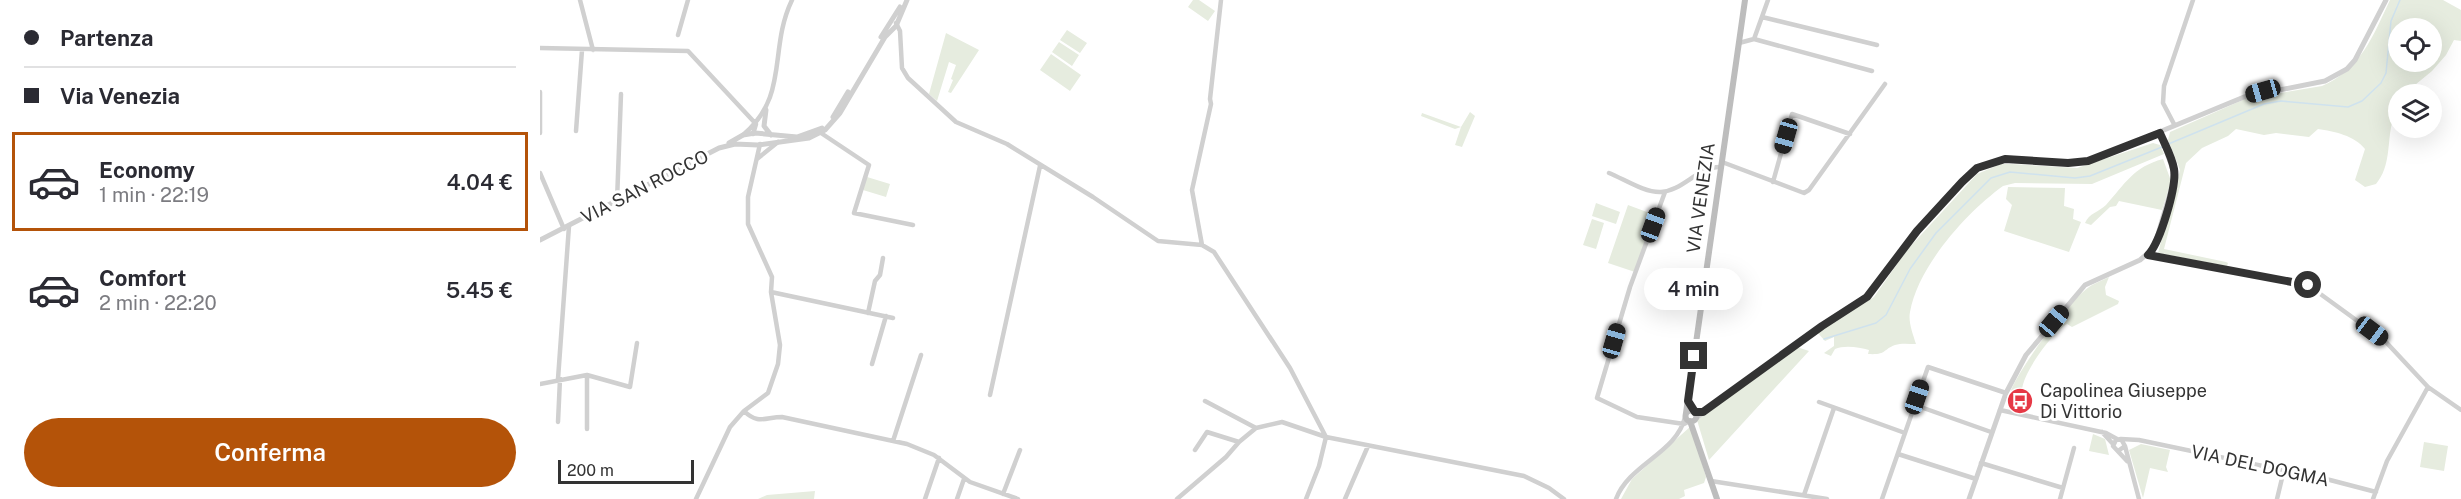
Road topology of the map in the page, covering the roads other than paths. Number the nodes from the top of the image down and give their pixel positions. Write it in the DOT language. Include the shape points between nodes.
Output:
graph roads {
  1 [pos="580,0"];
  2 [pos="688,0"];
  3 [pos="792,0"];
  4 [pos="898,0"];
  5 [pos="906,0"];
  6 [pos="1221,0"];
  7 [pos="1745,0"];
  8 [pos="1768,0"];
  9 [pos="2193,0"];
  10 [pos="2386,0"];
  11 [pos="897,12"];
  12 [pos="1762,17"];
  13 [pos="892,26"];
  14 [pos="678,35"];
  15 [pos="900,38"];
  16 [pos="1754,39"];
  17 [pos="1739,43"];
  18 [pos="1877,45"];
  19 [pos="540,48"];
  20 [pos="582,50"];
  21 [pos="593,50"];
  22 [pos="1872,71"];
  23 [pos="1885,84"];
  24 [pos="540,92"];
  25 [pos="621,94"];
  26 [pos="766,110"];
  27 [pos="758,125"];
  28 [pos="2175,125"];
  29 [pos="576,131"];
  30 [pos="540,133"];
  31 [pos="821,133"];
  32 [pos="2160,133"];
  33 [pos="761,134"];
  34 [pos="1850,134"];
  35 [pos="743,135"];
  36 [pos="752,135"];
  37 [pos="771,135"];
  38 [pos="779,141"];
  39 [pos="757,144"];
  40 [pos="719,148"];
  41 [pos="757,159"];
  42 [pos="1721,164"];
  43 [pos="1040,165"];
  44 [pos="540,173"];
  45 [pos="1609,173"];
  46 [pos="1773,182"];
  47 [pos="1665,192"];
  48 [pos="617,201"];
  49 [pos="913,225"];
  50 [pos="567,227"];
  51 [pos="540,240"];
  52 [pos="1202,244"];
  53 [pos="2148,255"];
  54 [pos="884,258"];
  55 [pos="771,292"];
  56 [pos="868,313"];
  57 [pos="886,316"];
  58 [pos="892,318"];
  59 [pos="637,343"];
  60 [pos="921,355"];
  61 [pos="872,364"];
  62 [pos="587,375"];
  63 [pos="559,379"];
  64 [pos="540,384"];
  65 [pos="2428,387"];
  66 [pos="2006,393"];
  67 [pos="990,395"];
  68 [pos="1204,401"];
  69 [pos="1819,402"];
  70 [pos="1915,405"];
  71 [pos="1834,408"];
  72 [pos="2000,410"];
  73 [pos="2461,410"];
  74 [pos="744,411"];
  75 [pos="1692,418"];
  76 [pos="558,422"];
  77 [pos="1256,428"];
  78 [pos="586,429"];
  79 [pos="1991,432"];
  80 [pos="2102,432"];
  81 [pos="1905,433"];
  82 [pos="1326,437"];
  83 [pos="2119,439"];
  84 [pos="893,441"];
  85 [pos="2144,441"];
  86 [pos="1239,442"];
  87 [pos="2113,444"];
  88 [pos="2125,445"];
  89 [pos="1368,446"];
  90 [pos="2074,448"];
  91 [pos="1020,450"];
  92 [pos="1195,450"];
  93 [pos="2118,451"];
  94 [pos="1898,454"];
  95 [pos="939,458"];
  96 [pos="1981,463"];
  97 [pos="2128,464"];
  98 [pos="2284,470"];
  99 [pos="964,479"];
  100 [pos="1976,479"];
  101 [pos="1711,480"];
  102 [pos="2063,488"];
  103 [pos="2376,492"];
  104 [pos="1003,494"];
  105 [pos="1716,496"];
  106 [pos="1806,497"];
  107 [pos="696,499"];
  108 [pos="925,499"];
  109 [pos="957,499"];
  110 [pos="1018,499"];
  111 [pos="1177,499"];
  112 [pos="1306,499"];
  113 [pos="1345,499"];
  114 [pos="1564,499"];
  115 [pos="1616,499"];
  116 [pos="1710,499"];
  117 [pos="1827,499"];
  118 [pos="1882,499"];
  119 [pos="1969,499"];
  120 [pos="2060,499"];
  121 [pos="2139,499"];
  122 [pos="2277,499"];
  123 [pos="2373,499"];
  1 -- 21 [label="street"];
  2 -- 14 [label="street"];
  3 -- 26 [label="street" via="782,24"];
  4 -- 11 [label="street"];
  5 -- 11 [label="street"];
  5 -- 13 [label="street"];
  6 -- 52 [label="street" via="1211,104 1192,190"];
  7 -- 17 [label="main road, VIA VENEZIA"];
  8 -- 12 [label="street"];
  9 -- 28 [label="street" via="2164,86 2163,102"];
  10 -- 28 [label="street" via="2361,52 2347,69 2311,84 2244,97"];
  11 -- 13 [label="street"];
  12 -- 16 [label="street"];
  12 -- 18 [label="street"];
  13 -- 15 [label="street"];
  13 -- 15 [label="street"];
  13 -- 31 [label="street" via="840,113"];
  13 -- 37 [label="street" via="827,124 797,137"];
  15 -- 43 [label="street" via="902,68 940,108 956,122 1007,144"];
  16 -- 17 [label="street"];
  16 -- 22 [label="street"];
  17 -- 42 [label="main road, VIA VENEZIA"];
  19 -- 20 [label="street"];
  20 -- 21 [label="street"];
  20 -- 29 [label="street"];
  21 -- 27 [label="street" via="688,51"];
  23 -- 34 [label="street"];
  24 -- 30 [label="street"];
  25 -- 48 [label="street"];
  26 -- 27 [label="street"];
  26 -- 37 [label="street" via="764,126"];
  27 -- 33 [label="street"];
  27 -- 35 [label="street"];
  27 -- 36 [label="street"];
  28 -- 32 [label="street"];
  31 -- 38 [label="street, VIA SAN ROCCO"];
  31 -- 49 [label="street" via="869,165 854,213"];
  32 -- 53 [label="street" via="2175,181 2157,242"];
  32 -- 75 [label="street" via="2088,161 2005,159 1977,168 1917,231 1867,297"];
  33 -- 36 [label="street"];
  33 -- 37 [label="street"];
  33 -- 39 [label="street"];
  34 -- 46 [label="street" via="1809,190 1801,192"];
  34 -- 46 [label="street" via="1792,114"];
  35 -- 36 [label="street"];
  35 -- 40 [label="street"];
  36 -- 39 [label="street"];
  38 -- 39 [label="street, VIA SAN ROCCO"];
  38 -- 41 [label="street"];
  39 -- 40 [label="street, VIA SAN ROCCO"];
  39 -- 41 [label="street"];
  40 -- 48 [label="street, VIA SAN ROCCO"];
  41 -- 55 [label="street" via="748,197 748,224 769,269"];
  42 -- 46 [label="street"];
  42 -- 47 [label="street"];
  42 -- 75 [label="main road, VIA VENEZIA" via="1688,401"];
  43 -- 52 [label="street" via="1158,241"];
  43 -- 67 [label="street"];
  44 -- 50 [label="street"];
  45 -- 47 [label="street" via="1653,192"];
  47 -- 75 [label="street" via="1630,287 1597,398 1633,416"];
  48 -- 50 [label="street, VIA SAN ROCCO"];
  50 -- 51 [label="street, VIA SAN ROCCO"];
  50 -- 63 [label="street"];
  52 -- 82 [label="street" via="1220,260 1269,336"];
  53 -- 65 [label="street" via="2308,285 2385,341"];
  53 -- 66 [label="street" via="2080,289 2026,355"];
  54 -- 56 [label="street"];
  55 -- 56 [label="street"];
  55 -- 74 [label="street" via="778,326 778,364 768,393"];
  56 -- 57 [label="street"];
  57 -- 58 [label="street"];
  57 -- 61 [label="street"];
  59 -- 62 [label="street" via="630,387"];
  60 -- 84 [label="street"];
  62 -- 63 [label="street"];
  62 -- 78 [label="street"];
  63 -- 64 [label="street"];
  63 -- 76 [label="street"];
  65 -- 73 [label="street"];
  65 -- 103 [label="street" via="2387,461"];
  66 -- 70 [label="street" via="1928,367"];
  66 -- 72 [label="street"];
  68 -- 77 [label="street"];
  69 -- 71 [label="street"];
  70 -- 79 [label="street"];
  70 -- 81 [label="street"];
  71 -- 81 [label="street"];
  71 -- 106 [label="street"];
  72 -- 79 [label="street"];
  72 -- 80 [label="street"];
  74 -- 84 [label="street" via="768,421 782,417"];
  74 -- 107 [label="street" via="730,427"];
  75 -- 101 [label="main road"];
  75 -- 115 [label="street" via="1669,444 1621,485"];
  77 -- 82 [label="street" via="1282,422"];
  77 -- 86 [label="street"];
  79 -- 96 [label="street"];
  80 -- 83 [label="street"];
  80 -- 87 [label="street"];
  81 -- 94 [label="street"];
  82 -- 89 [label="street"];
  82 -- 112 [label="street"];
  83 -- 85 [label="street"];
  83 -- 87 [label="street"];
  83 -- 88 [label="street"];
  84 -- 95 [label="street"];
  85 -- 88 [label="street"];
  85 -- 98 [label="street, VIA DEL DOGMA"];
  86 -- 92 [label="street" via="1207,432"];
  86 -- 111 [label="street"];
  87 -- 93 [label="street"];
  88 -- 93 [label="street"];
  88 -- 97 [label="street"];
  89 -- 113 [label="street"];
  89 -- 114 [label="street" via="1524,476"];
  90 -- 102 [label="street"];
  91 -- 104 [label="street"];
  93 -- 97 [label="street"];
  94 -- 100 [label="street"];
  94 -- 118 [label="street"];
  95 -- 99 [label="street"];
  95 -- 108 [label="street"];
  96 -- 100 [label="street"];
  96 -- 102 [label="street"];
  97 -- 121 [label="street"];
  98 -- 103 [label="street, VIA DEL DOGMA"];
  98 -- 122 [label="street"];
  99 -- 104 [label="street"];
  99 -- 109 [label="street"];
  100 -- 119 [label="street"];
  101 -- 105 [label="main road"];
  101 -- 106 [label="street"];
  102 -- 120 [label="street"];
  103 -- 123 [label="street"];
  104 -- 110 [label="street"];
  105 -- 116 [label="street"];
  106 -- 117 [label="street"];
}
